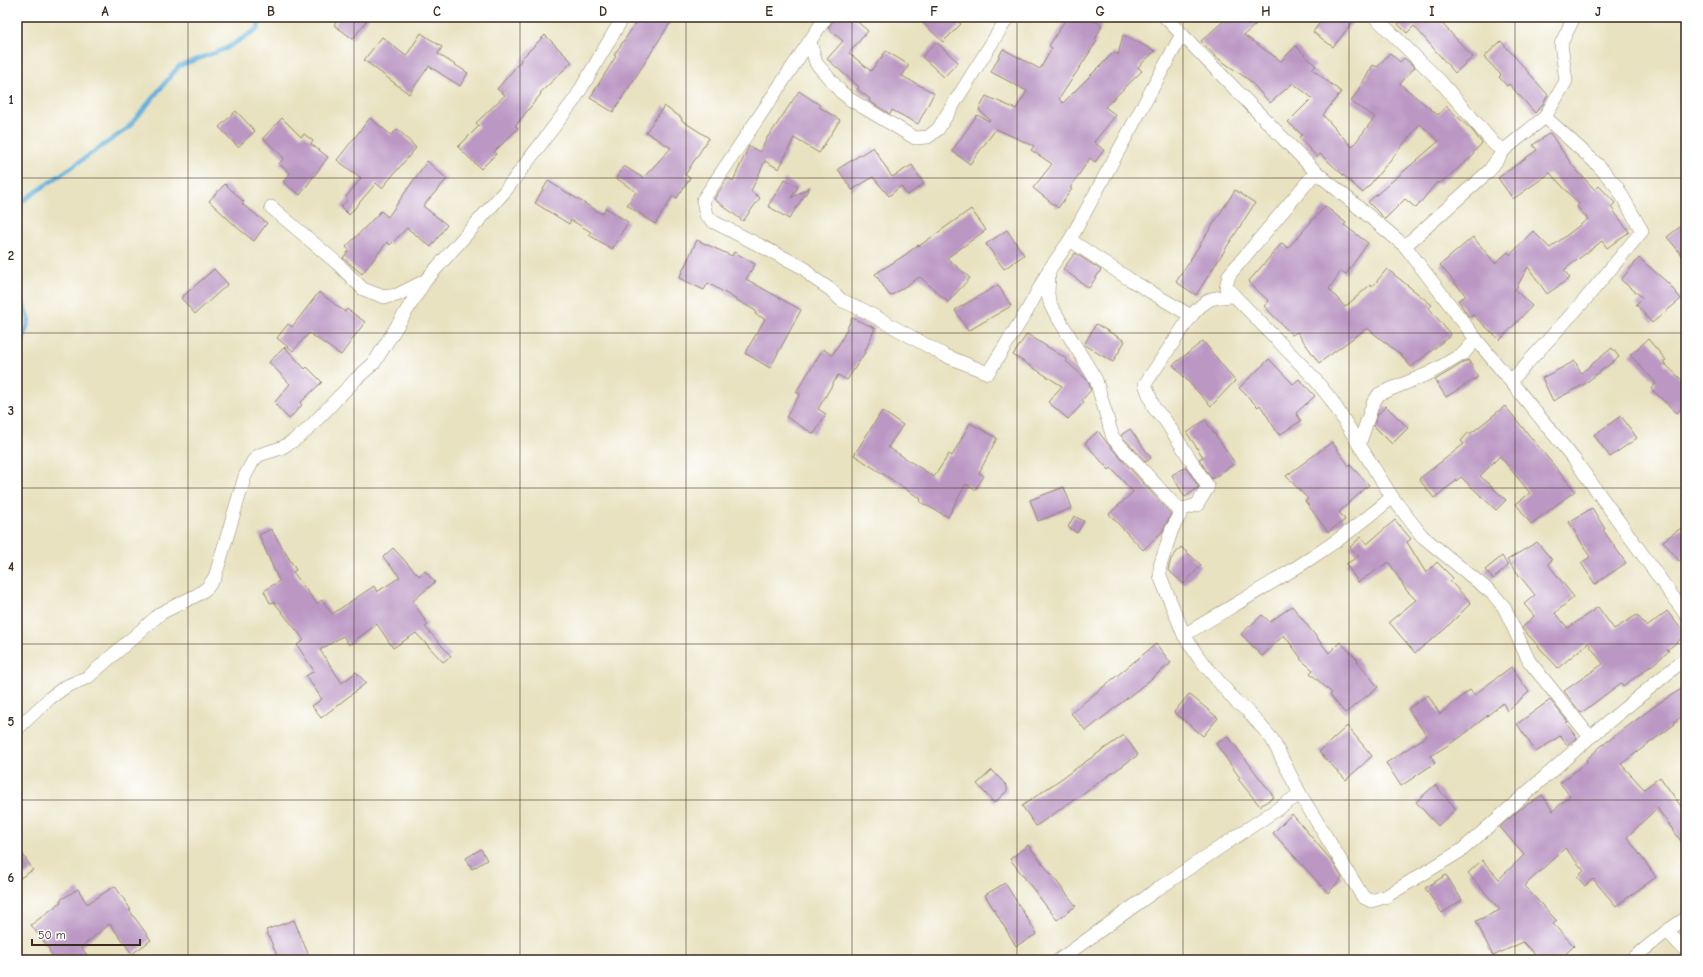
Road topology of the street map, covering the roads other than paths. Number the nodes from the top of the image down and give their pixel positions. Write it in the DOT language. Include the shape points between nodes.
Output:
graph roads {
  1 [pos="623,17"];
  2 [pos="826,17"];
  3 [pos="1008,17"];
  4 [pos="1165,17"];
  5 [pos="1375,17"];
  6 [pos="1574,17"];
  7 [pos="1182,34"];
  8 [pos="810,42"];
  9 [pos="794,63"];
  10 [pos="816,63"];
  11 [pos="1545,117"];
  12 [pos="1504,150"];
  13 [pos="1316,172"];
  14 [pos="271,207"];
  15 [pos="1070,240"];
  16 [pos="1405,246"];
  17 [pos="1050,270"];
  18 [pos="425,281"];
  19 [pos="1234,296"];
  20 [pos="1191,316"];
  21 [pos="1476,339"];
  22 [pos="1511,381"];
  23 [pos="1359,445"];
  24 [pos="1392,497"];
  25 [pos="1179,510"];
  26 [pos="1686,615"];
  27 [pos="1184,635"];
  28 [pos="1686,658"];
  29 [pos="17,729"];
  30 [pos="1590,737"];
  31 [pos="1300,794"];
  32 [pos="1686,918"];
  33 [pos="1667,930"];
  34 [pos="1686,951"];
  35 [pos="1059,960"];
  36 [pos="1632,960"];
  1 -- 18 [label="street" via="575,99 505,191"];
  2 -- 8 [label="street"];
  3 -- 10 [label="street" via="938,129 928,137 915,138 851,100"];
  4 -- 7 [label="street"];
  5 -- 12 [label="street" via="1441,82 1495,145"];
  6 -- 11 [label="street" via="1561,44 1566,81"];
  7 -- 13 [label="street"];
  7 -- 15 [label="street"];
  8 -- 9 [label="street"];
  8 -- 10 [label="street"];
  9 -- 10 [label="street"];
  9 -- 17 [label="street" via="704,200 706,215 714,222 804,268 841,300 944,355 988,373"];
  11 -- 12 [label="street"];
  11 -- 22 [label="street" via="1598,165 1617,187 1642,231 1583,302"];
  12 -- 16 [label="street" via="1489,170"];
  13 -- 16 [label="street"];
  13 -- 19 [label="street" via="1229,275 1226,287"];
  14 -- 18 [label="street" via="337,263 363,289 384,297 396,295"];
  15 -- 17 [label="street"];
  15 -- 20 [label="street"];
  16 -- 21 [label="street"];
  17 -- 25 [label="street" via="1048,294 1051,306 1096,380 1113,438"];
  18 -- 29 [label="street" via="374,363 306,431 281,448 259,454 253,461 245,476 215,577 207,588 161,613 88,677 60,690"];
  19 -- 20 [label="street" via="1213,297"];
  19 -- 23 [label="street" via="1314,378 1332,401"];
  20 -- 25 [label="street" via="1145,384 1154,408 1166,420 1208,487 1197,505"];
  21 -- 22 [label="street"];
  21 -- 23 [label="street" via="1464,353 1430,373 1380,394 1373,403"];
  22 -- 26 [label="street" via="1574,459"];
  23 -- 24 [label="street"];
  24 -- 27 [label="street" via="1340,539"];
  24 -- 30 [label="street" via="1422,536 1493,594 1504,607 1529,662"];
  25 -- 27 [label="street" via="1180,515 1172,529 1160,566 1160,576"];
  27 -- 31 [label="street" via="1199,658 1236,702 1248,711 1272,739"];
  28 -- 30 [label="street"];
  30 -- 31 [label="street" via="1462,850 1385,897 1372,900 1363,896"];
  31 -- 35 [label="street" via="1159,888"];
  32 -- 33 [label="street"];
  33 -- 34 [label="street"];
  33 -- 36 [label="street"];
}
